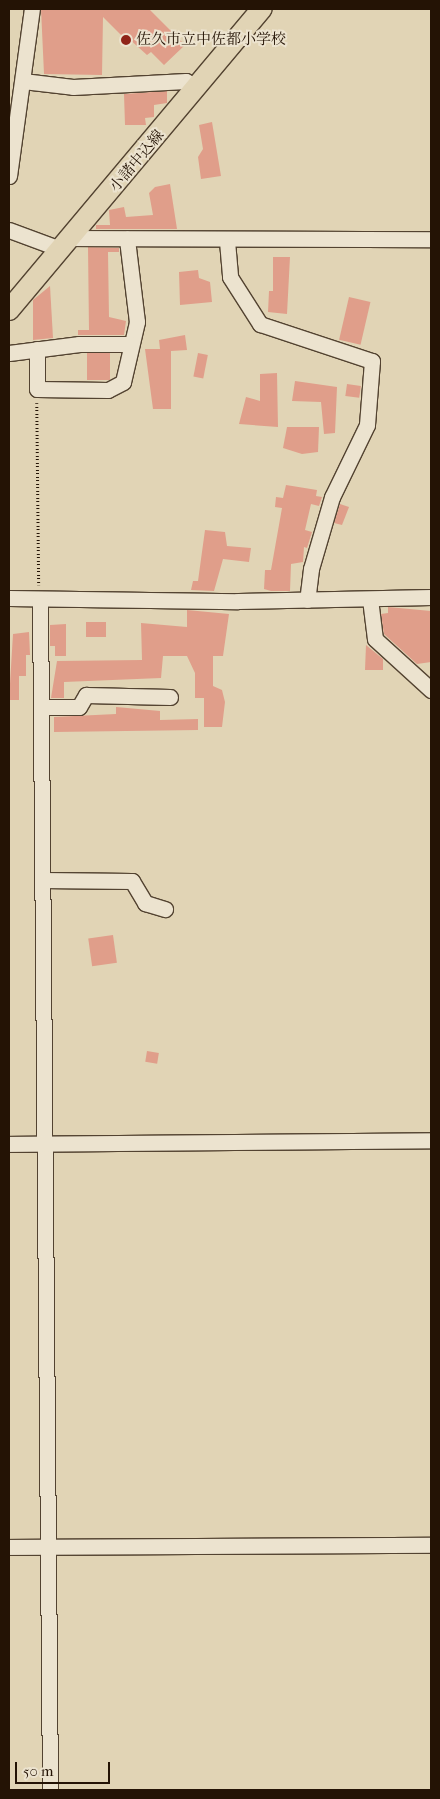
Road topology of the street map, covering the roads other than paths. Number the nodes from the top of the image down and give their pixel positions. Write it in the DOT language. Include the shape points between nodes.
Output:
graph roads {
  1 [pos="32,9"];
  2 [pos="262,9"];
  3 [pos="23,80"];
  4 [pos="197,88"];
  5 [pos="9,176"];
  6 [pos="9,230"];
  7 [pos="127,239"];
  8 [pos="431,239"];
  9 [pos="227,241"];
  10 [pos="66,244"];
  11 [pos="9,310"];
  12 [pos="131,344"];
  13 [pos="37,349"];
  14 [pos="9,353"];
  15 [pos="431,597"];
  16 [pos="9,598"];
  17 [pos="40,599"];
  18 [pos="370,599"];
  19 [pos="307,600"];
  20 [pos="431,690"];
  21 [pos="170,697"];
  22 [pos="42,708"];
  23 [pos="42,880"];
  24 [pos="165,908"];
  25 [pos="431,1140"];
  26 [pos="45,1143"];
  27 [pos="9,1144"];
  28 [pos="431,1545"];
  29 [pos="9,1547"];
  30 [pos="49,1547"];
  31 [pos="50,1790"];
  1 -- 3 [label="street"];
  2 -- 4 [label="main road, 小諸中込線"];
  3 -- 4 [label="street" via="73,87 186,81"];
  3 -- 5 [label="street"];
  4 -- 10 [label="main road, 小諸中込線"];
  6 -- 10 [label="street"];
  7 -- 9 [label="street"];
  7 -- 10 [label="street"];
  7 -- 12 [label="street" via="137,322"];
  8 -- 9 [label="street"];
  9 -- 19 [label="street" via="230,277 260,324 372,361 367,425 332,497 311,569"];
  10 -- 11 [label="main road, 小諸中込線"];
  12 -- 13 [label="street"];
  12 -- 13 [label="street" via="123,382 116,388 38,389"];
  13 -- 14 [label="street"];
  15 -- 18 [label="street"];
  16 -- 17 [label="street"];
  17 -- 19 [label="street"];
  17 -- 22 [label="street"];
  18 -- 19 [label="street"];
  18 -- 20 [label="street" via="375,639"];
  21 -- 22 [label="street" via="86,695 79,708"];
  22 -- 23 [label="street"];
  23 -- 24 [label="street" via="132,881 145,903"];
  23 -- 26 [label="street"];
  25 -- 26 [label="street"];
  26 -- 27 [label="street"];
  26 -- 30 [label="street"];
  28 -- 30 [label="street"];
  29 -- 30 [label="street"];
  30 -- 31 [label="street"];
}
